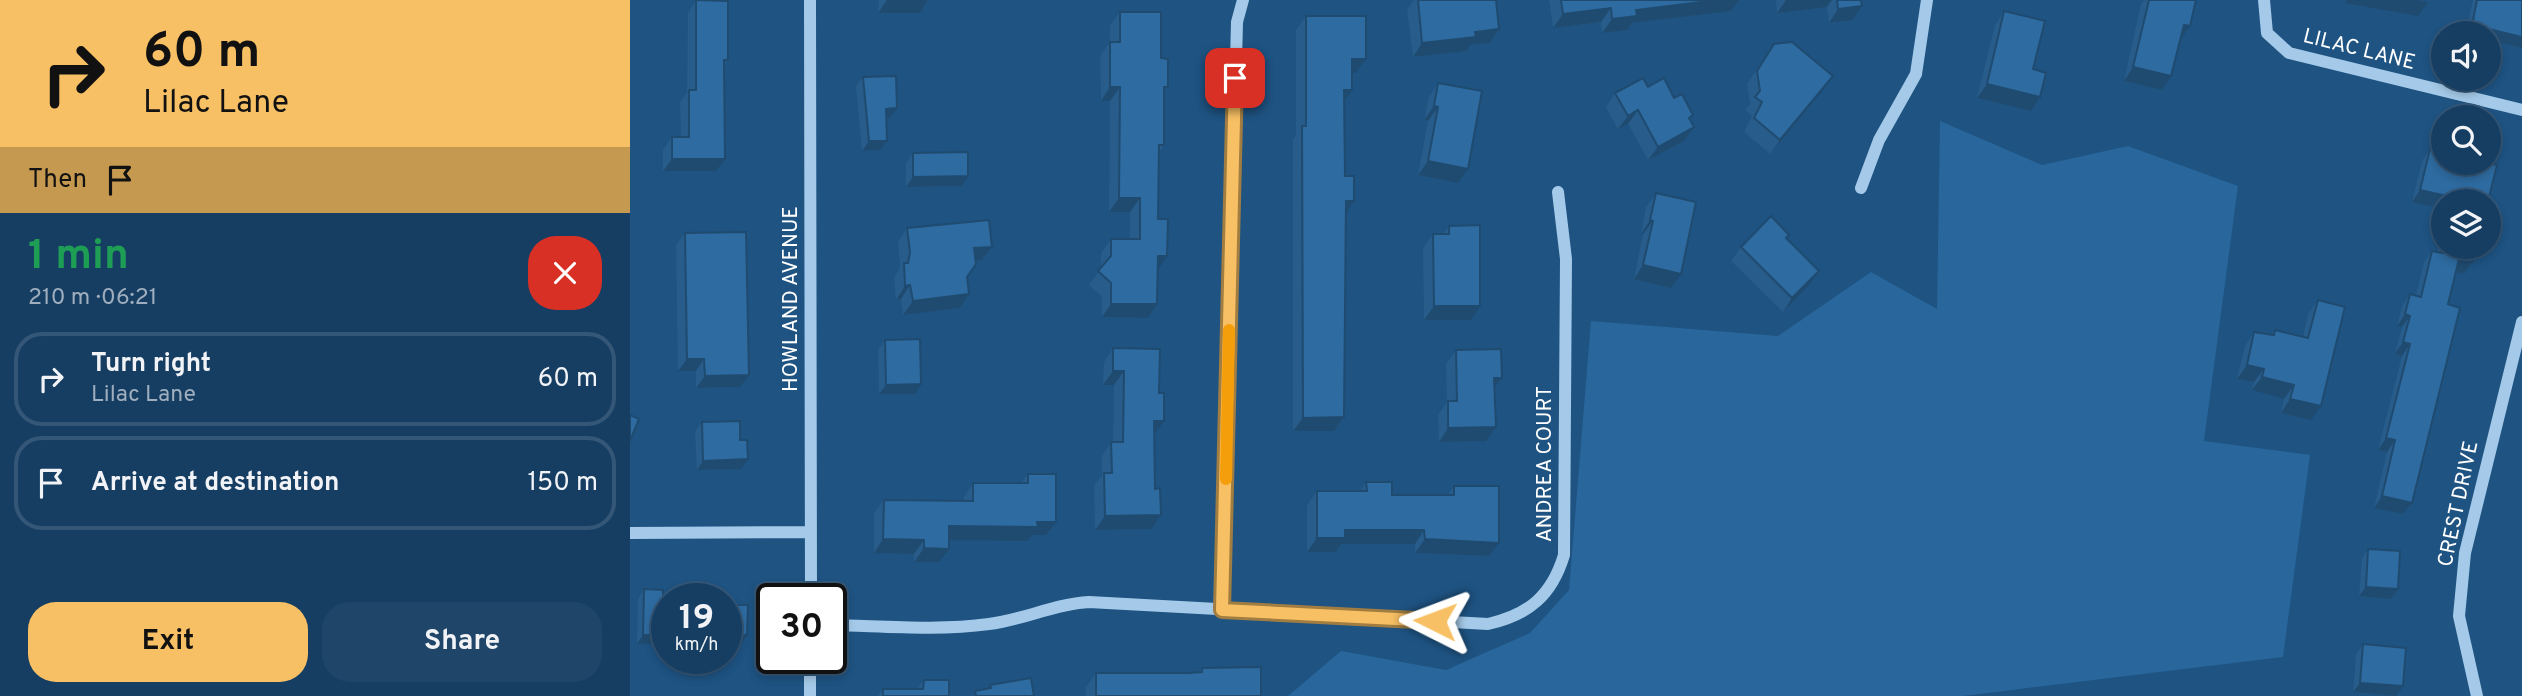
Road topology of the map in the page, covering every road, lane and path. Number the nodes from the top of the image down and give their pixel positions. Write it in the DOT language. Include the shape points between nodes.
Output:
graph roads {
  1 [pos="810,0"];
  2 [pos="1243,0"];
  3 [pos="1927,0"];
  4 [pos="2264,0"];
  5 [pos="2522,110"];
  6 [pos="1861,188"];
  7 [pos="1558,192"];
  8 [pos="2522,322"];
  9 [pos="811,532"];
  10 [pos="630,534"];
  11 [pos="811,583"];
  12 [pos="1222,610"];
  13 [pos="847,625"];
  14 [pos="810,674"];
  15 [pos="810,696"];
  16 [pos="2477,696"];
  1 -- 9 [label="street, HOWLAND AVENUE"];
  2 -- 12 [label="street" via="1237,22"];
  3 -- 6 [label="street" via="1916,74 1879,139"];
  4 -- 5 [label="street, LILAC LANE" via="2267,33 2289,53"];
  7 -- 12 [label="street, ANDREA COURT" via="1566,258 1563,555 1547,592 1511,619 1488,624"];
  8 -- 16 [label="street, CREST DRIVE" via="2465,553 2459,616"];
  9 -- 10 [label="street"];
  9 -- 11 [label="street, HOWLAND AVENUE"];
  12 -- 13 [label="street, ANDREA COURT" via="1089,602 977,626"];
  14 -- 15 [label="street"];
}
